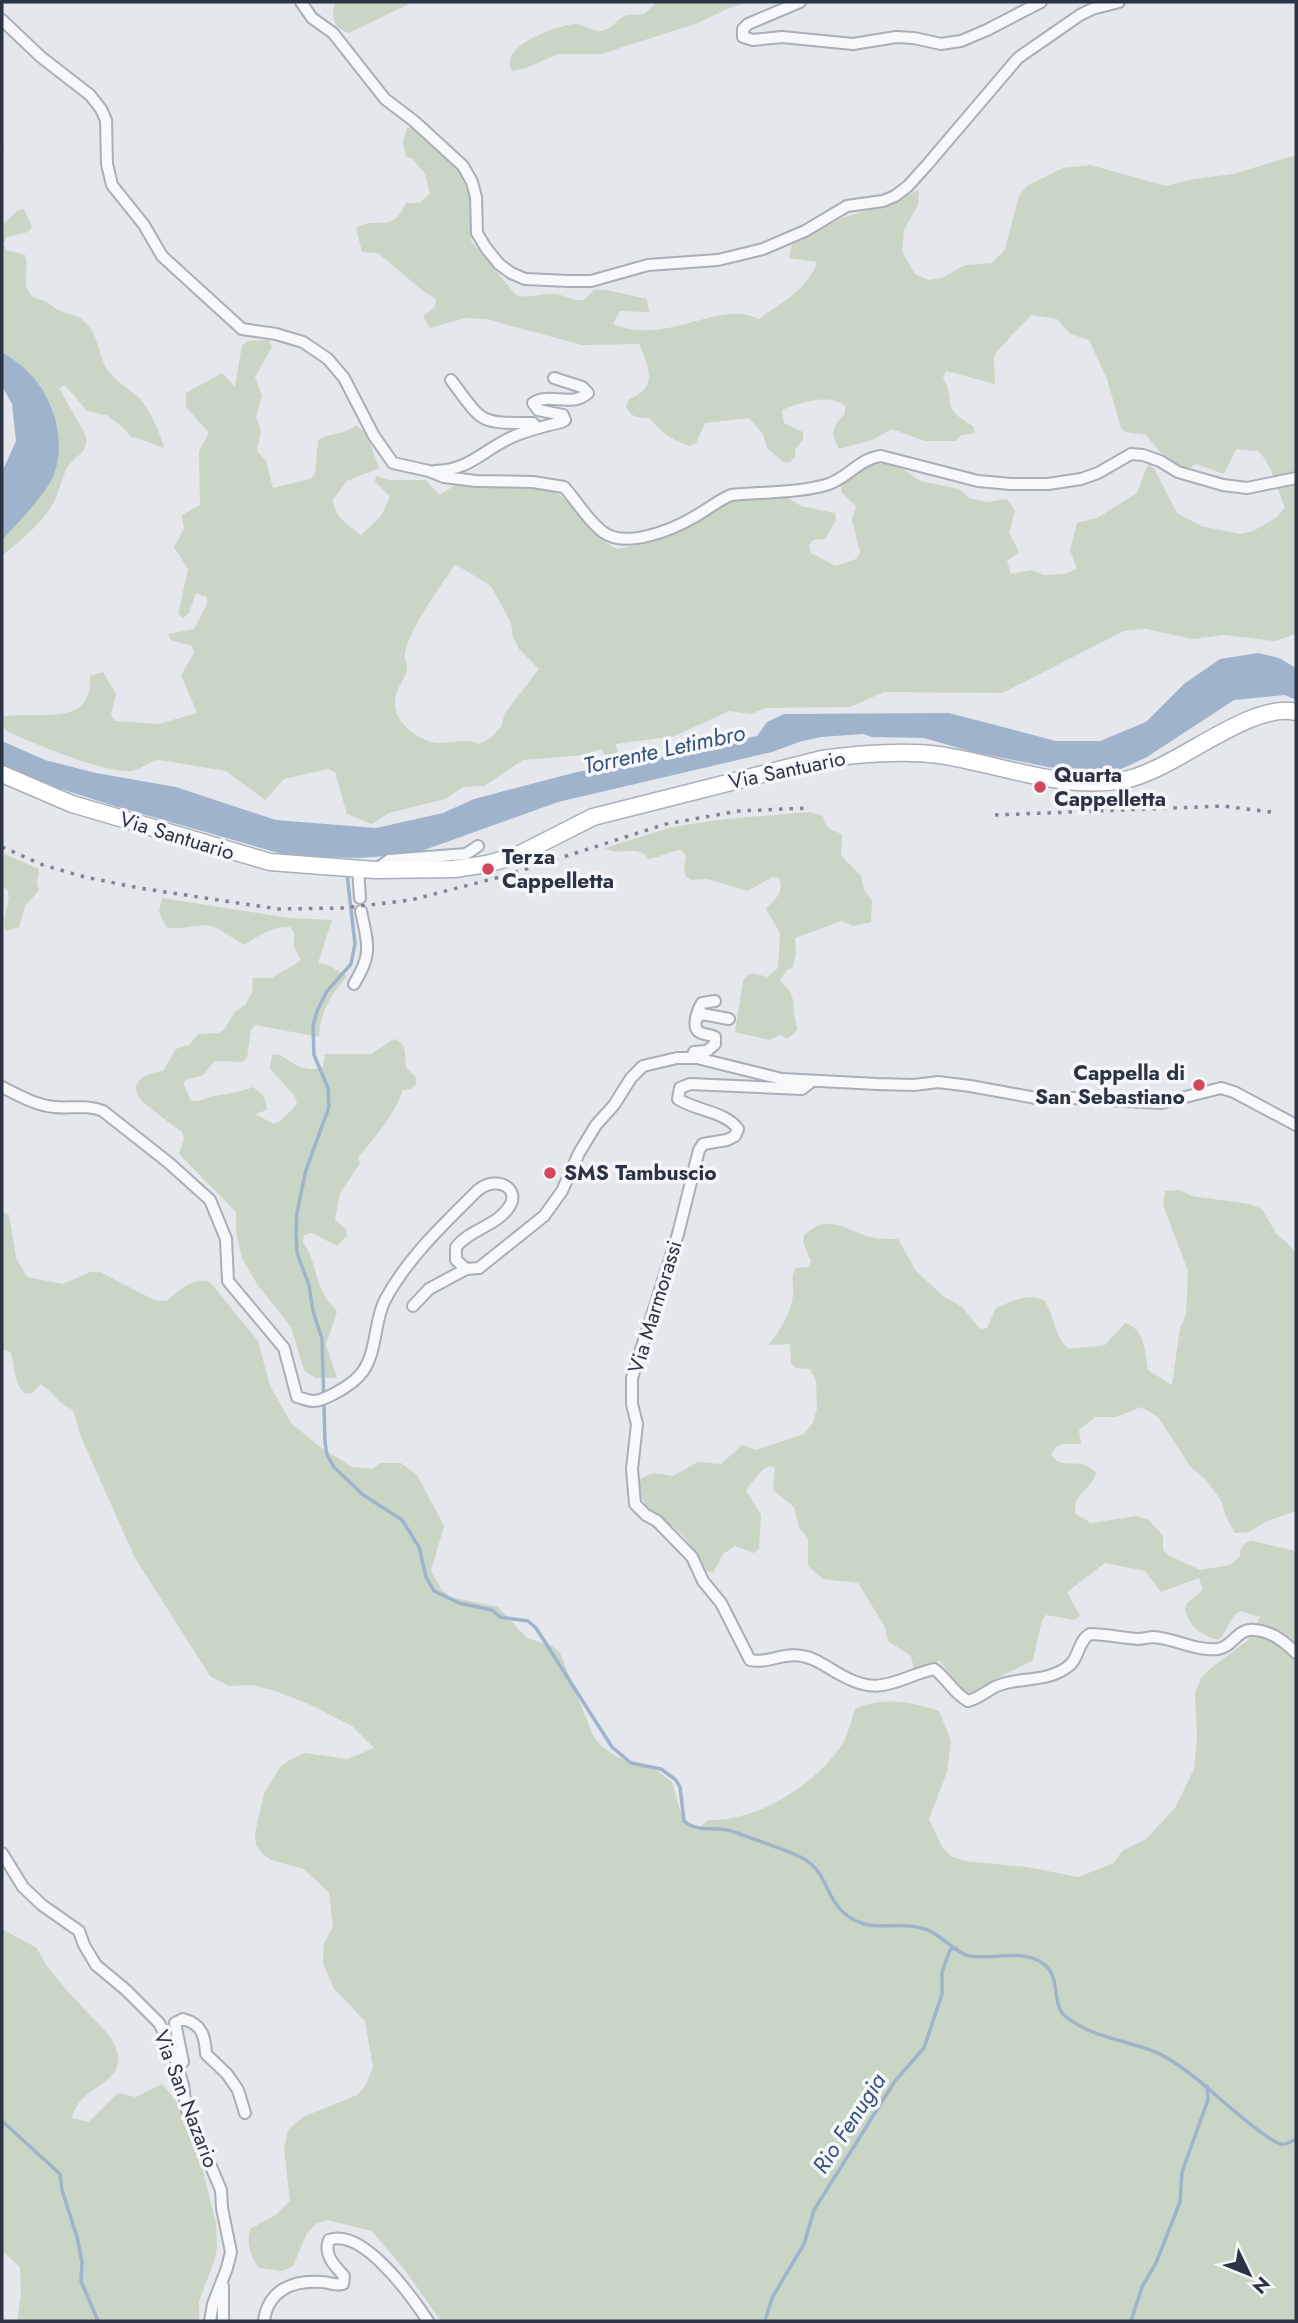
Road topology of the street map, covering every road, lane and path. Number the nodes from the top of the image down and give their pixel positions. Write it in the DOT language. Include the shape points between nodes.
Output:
graph roads {
  1 [pos="301,2"];
  2 [pos="800,2"];
  3 [pos="1041,2"];
  4 [pos="1119,2"];
  5 [pos="2,20"];
  6 [pos="554,378"];
  7 [pos="451,380"];
  8 [pos="536,427"];
  9 [pos="429,471"];
  10 [pos="1296,478"];
  11 [pos="1296,712"];
  12 [pos="2,774"];
  13 [pos="478,846"];
  14 [pos="367,869"];
  15 [pos="360,898"];
  16 [pos="361,911"];
  17 [pos="354,984"];
  18 [pos="715,1001"];
  19 [pos="696,1019"];
  20 [pos="729,1019"];
  21 [pos="692,1058"];
  22 [pos="812,1081"];
  23 [pos="2,1087"];
  24 [pos="1296,1125"];
  25 [pos="466,1269"];
  26 [pos="413,1306"];
  27 [pos="1296,1653"];
  28 [pos="2,1853"];
  29 [pos="183,2085"];
  30 [pos="246,2113"];
  31 [pos="223,2280"];
  32 [pos="210,2321"];
  33 [pos="223,2321"];
  34 [pos="264,2321"];
  35 [pos="428,2321"];
  1 -- 4 [label="street" via="333,33 385,99 463,166 472,182 477,233 499,264 525,279 548,281 591,281 648,264 718,260 763,249 848,206 895,196 908,187 1018,58 1080,15"];
  2 -- 3 [label="street" via="748,24 743,37 853,44 896,37 941,44 961,41"];
  5 -- 9 [label="street" via="101,108 112,185 162,256 242,329 287,337 318,351 344,377 387,457 397,465"];
  6 -- 8 [label="street" via="588,393 572,400 536,401 538,410 565,418"];
  7 -- 8 [label="street" via="483,420 533,423"];
  8 -- 9 [label="street" via="454,470"];
  9 -- 10 [label="street" via="476,481 564,487 600,530 615,539 662,530 731,495 827,485 881,456 978,481 1011,484 1081,479 1131,454 1223,485 1247,488"];
  11 -- 14 [label="main road, Via Santuario" via="1284,710 1253,719 1128,779 1087,783 939,755 849,755 593,817 518,855 487,864 454,869"];
  12 -- 14 [label="main road, Via Santuario" via="72,804 245,856 291,865"];
  13 -- 14 [label="street" via="466,854 389,860"];
  14 -- 15 [label="street"];
  16 -- 17 [label="street" via="368,950"];
  18 -- 19 [label="street" via="702,1003"];
  19 -- 20 [label="street" via="702,1014"];
  19 -- 21 [label="street" via="697,1030 712,1034 716,1041 708,1051 694,1052"];
  21 -- 22 [label="street, Via Marmorassi" via="758,1075"];
  21 -- 25 [label="street, Via Marmorassi" via="643,1066 596,1125 544,1216 487,1264"];
  22 -- 24 [label="street, Via Marmorassi" via="938,1082 1036,1098 1161,1103 1221,1088"];
  22 -- 27 [label="street, Via Marmorassi" via="802,1089 690,1084 680,1088 678,1099 724,1118 738,1129 735,1136 703,1144 699,1150 678,1234 632,1378 637,1424 632,1469 635,1504 692,1557 703,1581 722,1603 750,1660 802,1656 859,1683 879,1686 933,1669 968,1701 998,1686 1037,1680 1064,1668 1090,1634 1152,1637 1197,1649 1221,1649 1248,1629 1281,1639"];
  23 -- 25 [label="street" via="52,1107 92,1106 103,1111 210,1200 226,1239 228,1281 284,1348 297,1397 314,1401 346,1387 361,1374 384,1303 420,1248 478,1190 488,1182 499,1182 512,1198 511,1206 456,1247 456,1260"];
  25 -- 26 [label="street, Via Marmorassi" via="429,1289"];
  28 -- 29 [label="street, Via San Nazario" via="23,1887 74,1926 96,1965 159,2023"];
  29 -- 30 [label="street" via="175,2023 183,2019 194,2022 203,2034 206,2054 227,2074"];
  29 -- 31 [label="street, Via San Nazario" via="186,2108 221,2190 231,2252"];
  31 -- 32 [label="street, Via San Nazario"];
  31 -- 33 [label="street"];
  34 -- 35 [label="street" via="273,2297 283,2288 315,2282 343,2284 344,2276 332,2263 326,2246 329,2240 340,2238 360,2246 389,2268"];
}
